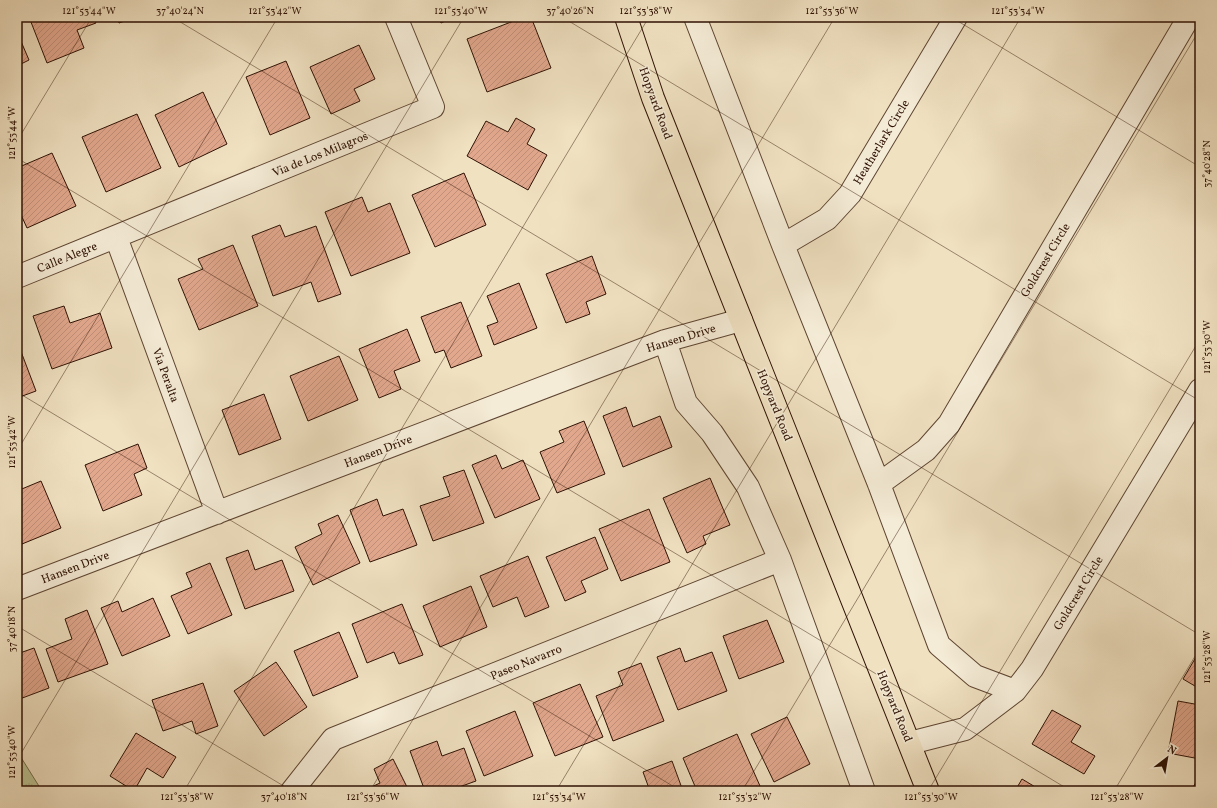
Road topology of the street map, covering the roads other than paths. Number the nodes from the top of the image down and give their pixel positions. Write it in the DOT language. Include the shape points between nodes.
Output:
graph roads {
  1 [pos="396,17"];
  2 [pos="626,17"];
  3 [pos="694,17"];
  4 [pos="956,17"];
  5 [pos="1189,17"];
  6 [pos="116,237"];
  7 [pos="783,245"];
  8 [pos="17,277"];
  9 [pos="741,320"];
  10 [pos="665,341"];
  11 [pos="1200,390"];
  12 [pos="879,484"];
  13 [pos="216,513"];
  14 [pos="780,560"];
  15 [pos="17,589"];
  16 [pos="1015,691"];
  17 [pos="910,743"];
  18 [pos="861,790"];
  19 [pos="292,791"];
  20 [pos="928,791"];
  1 -- 6 [label="street, Via de Los Milagros" via="433,107"];
  2 -- 9 [label="main road, Hopyard Road" via="653,98"];
  3 -- 7 [label="street"];
  4 -- 7 [label="street, Heatherlark Circle" via="850,194 827,219"];
  5 -- 12 [label="street, Goldcrest Circle" via="949,424 926,450"];
  6 -- 8 [label="street, Calle Alegre"];
  6 -- 13 [label="street, Via Peralta"];
  7 -- 12 [label="street"];
  9 -- 10 [label="street, Hansen Drive"];
  9 -- 17 [label="main road, Hopyard Road"];
  10 -- 13 [label="street, Hansen Drive"];
  10 -- 14 [label="street" via="686,403 712,433 748,487"];
  11 -- 16 [label="street, Goldcrest Circle" via="1032,669"];
  12 -- 16 [label="street" via="939,645 975,676"];
  13 -- 15 [label="street, Hansen Drive"];
  14 -- 18 [label="street"];
  14 -- 19 [label="street, Paseo Navarro" via="333,739"];
  16 -- 17 [label="street, Goldcrest Circle" via="965,729"];
  17 -- 20 [label="main road, Hopyard Road"];
}
